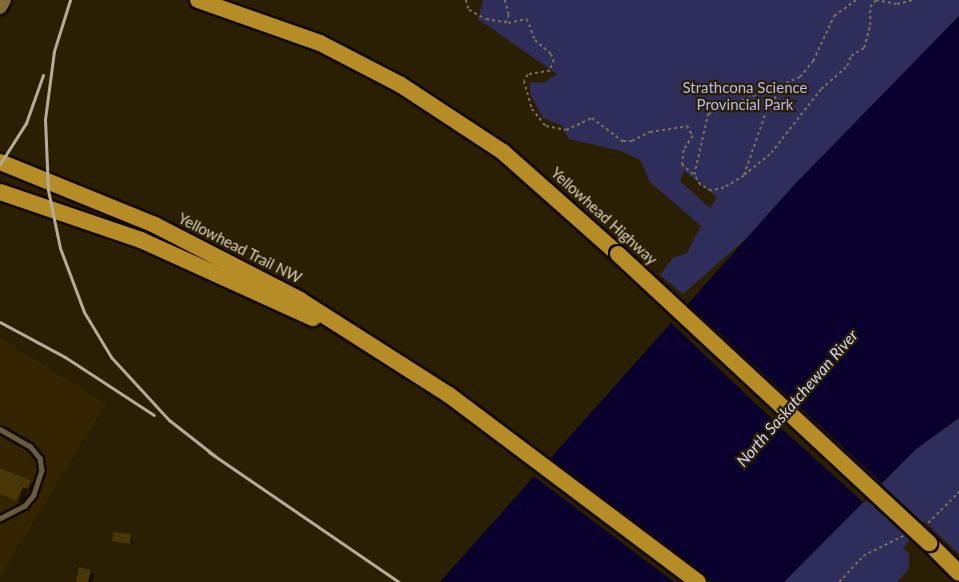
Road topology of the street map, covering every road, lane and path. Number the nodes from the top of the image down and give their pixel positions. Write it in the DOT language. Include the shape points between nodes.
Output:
graph roads {
  1 [pos="198,0"];
  2 [pos="465,0"];
  3 [pos="505,0"];
  4 [pos="856,0"];
  5 [pos="876,0"];
  6 [pos="913,0"];
  7 [pos="505,23"];
  8 [pos="783,87"];
  9 [pos="0,162"];
  10 [pos="694,175"];
  11 [pos="744,176"];
  12 [pos="0,192"];
  13 [pos="372,344"];
  14 [pos="0,429"];
  15 [pos="959,492"];
  16 [pos="0,519"];
  17 [pos="927,524"];
  18 [pos="909,533"];
  19 [pos="959,573"];
  20 [pos="698,582"];
  21 [pos="839,582"];
  1 -- 19 [label="highway, Yellowhead Highway, bridge" via="320,43 401,85 503,152 618,254"];
  2 -- 7 [label="path" via="469,10 477,15"];
  3 -- 7 [label="path" via="509,15"];
  4 -- 8 [label="path" via="834,16 813,61 800,77"];
  5 -- 6 [label="path" via="897,4"];
  5 -- 11 [label="path" via="870,7 864,48 851,56 847,66 821,89 771,153"];
  7 -- 10 [label="path" via="527,19 535,40 554,60 550,71 528,75 524,81 532,109 546,126 566,130 592,118 623,141 632,141 650,132 687,126 693,136 684,150 682,164"];
  8 -- 10 [label="path" via="716,107 708,114"];
  8 -- 11 [label="path" via="767,110"];
  9 -- 13 [label="highway, Yellowhead Trail NW" via="194,243"];
  10 -- 11 [label="path" via="700,185 711,191"];
  12 -- 13 [label="highway" via="141,240"];
  13 -- 20 [label="highway, Yellowhead Trail NW" via="449,395"];
  14 -- 16 [label="lane" via="30,446 40,458 42,470 34,495 25,506"];
  15 -- 17 [label="path"];
  18 -- 21 [label="path" via="863,556"];
}
